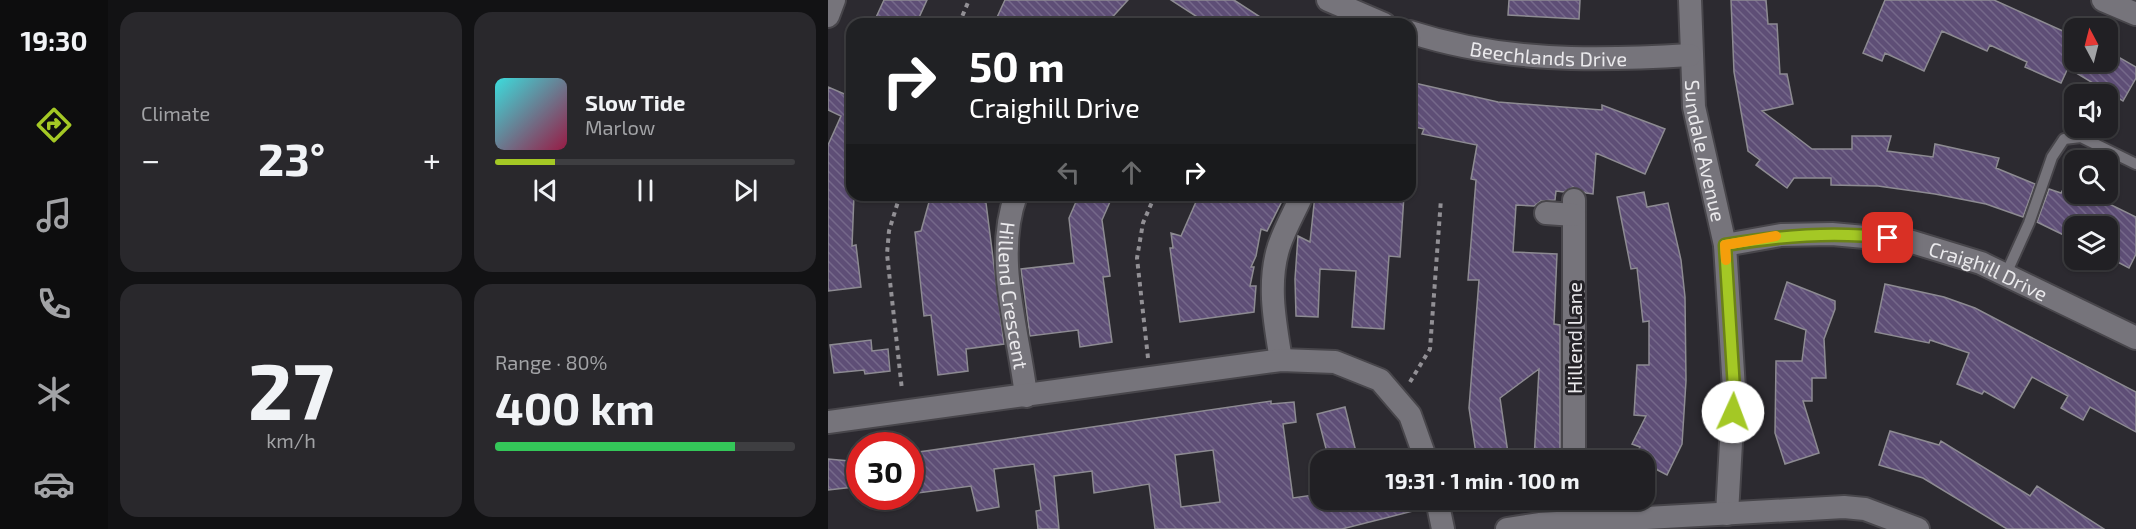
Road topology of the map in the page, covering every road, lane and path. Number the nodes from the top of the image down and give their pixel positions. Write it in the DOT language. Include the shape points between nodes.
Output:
graph roads {
  1 [pos="834,0"];
  2 [pos="969,0"];
  3 [pos="1328,0"];
  4 [pos="1690,0"];
  5 [pos="2103,0"];
  6 [pos="2136,14"];
  7 [pos="828,16"];
  8 [pos="962,18"];
  9 [pos="1370,18"];
  10 [pos="1416,34"];
  11 [pos="1690,55"];
  12 [pos="2136,164"];
  13 [pos="1442,199"];
  14 [pos="898,201"];
  15 [pos="1015,201"];
  16 [pos="1152,201"];
  17 [pos="1299,201"];
  18 [pos="1546,213"];
  19 [pos="1725,245"];
  20 [pos="2006,274"];
  21 [pos="2136,338"];
  22 [pos="1281,360"];
  23 [pos="1151,379"];
  24 [pos="1026,396"];
  25 [pos="1395,398"];
  26 [pos="906,411"];
  27 [pos="828,422"];
  28 [pos="1422,450"];
  29 [pos="1574,450"];
  30 [pos="1439,510"];
  31 [pos="1574,510"];
  32 [pos="1727,514"];
  33 [pos="1574,522"];
  34 [pos="1443,529"];
  35 [pos="1507,529"];
  36 [pos="1918,529"];
  1 -- 7 [label="street"];
  2 -- 8 [label="path"];
  3 -- 9 [label="street"];
  4 -- 11 [label="street, Sundale Avenue"];
  5 -- 6 [label="street"];
  10 -- 11 [label="street, Beechlands Drive" via="1445,44 1551,58 1603,60"];
  11 -- 19 [label="street, Sundale Avenue" via="1694,107"];
  12 -- 20 [label="lane" via="2081,137 2064,139 2052,157 2030,223"];
  13 -- 25 [label="path" via="1430,349"];
  14 -- 26 [label="path" via="887,254"];
  15 -- 24 [label="street, Hillend Crescent" via="1008,233 1008,267"];
  16 -- 23 [label="path" via="1143,223 1137,258"];
  17 -- 22 [label="street" via="1279,245 1274,270 1272,297"];
  18 -- 29 [label="street, Hillend Lane" via="1574,208"];
  19 -- 20 [label="street, Craighill Drive" via="1781,235 1868,236 1909,241"];
  19 -- 32 [label="street, Sundale Avenue" via="1734,389"];
  20 -- 21 [label="street, Craighill Drive"];
  22 -- 23 [label="street, Hillend Crescent"];
  22 -- 25 [label="street, Hillend Crescent" via="1335,362 1380,380"];
  23 -- 24 [label="street, Hillend Crescent"];
  24 -- 26 [label="street, Hillend Crescent"];
  25 -- 28 [label="street, Hillend Crescent" via="1410,415"];
  26 -- 27 [label="street, Hillend Crescent"];
  30 -- 34 [label="street"];
  31 -- 33 [label="street"];
  32 -- 33 [label="street"];
  32 -- 36 [label="street" via="1844,507 1865,509"];
  33 -- 35 [label="street"];
}
